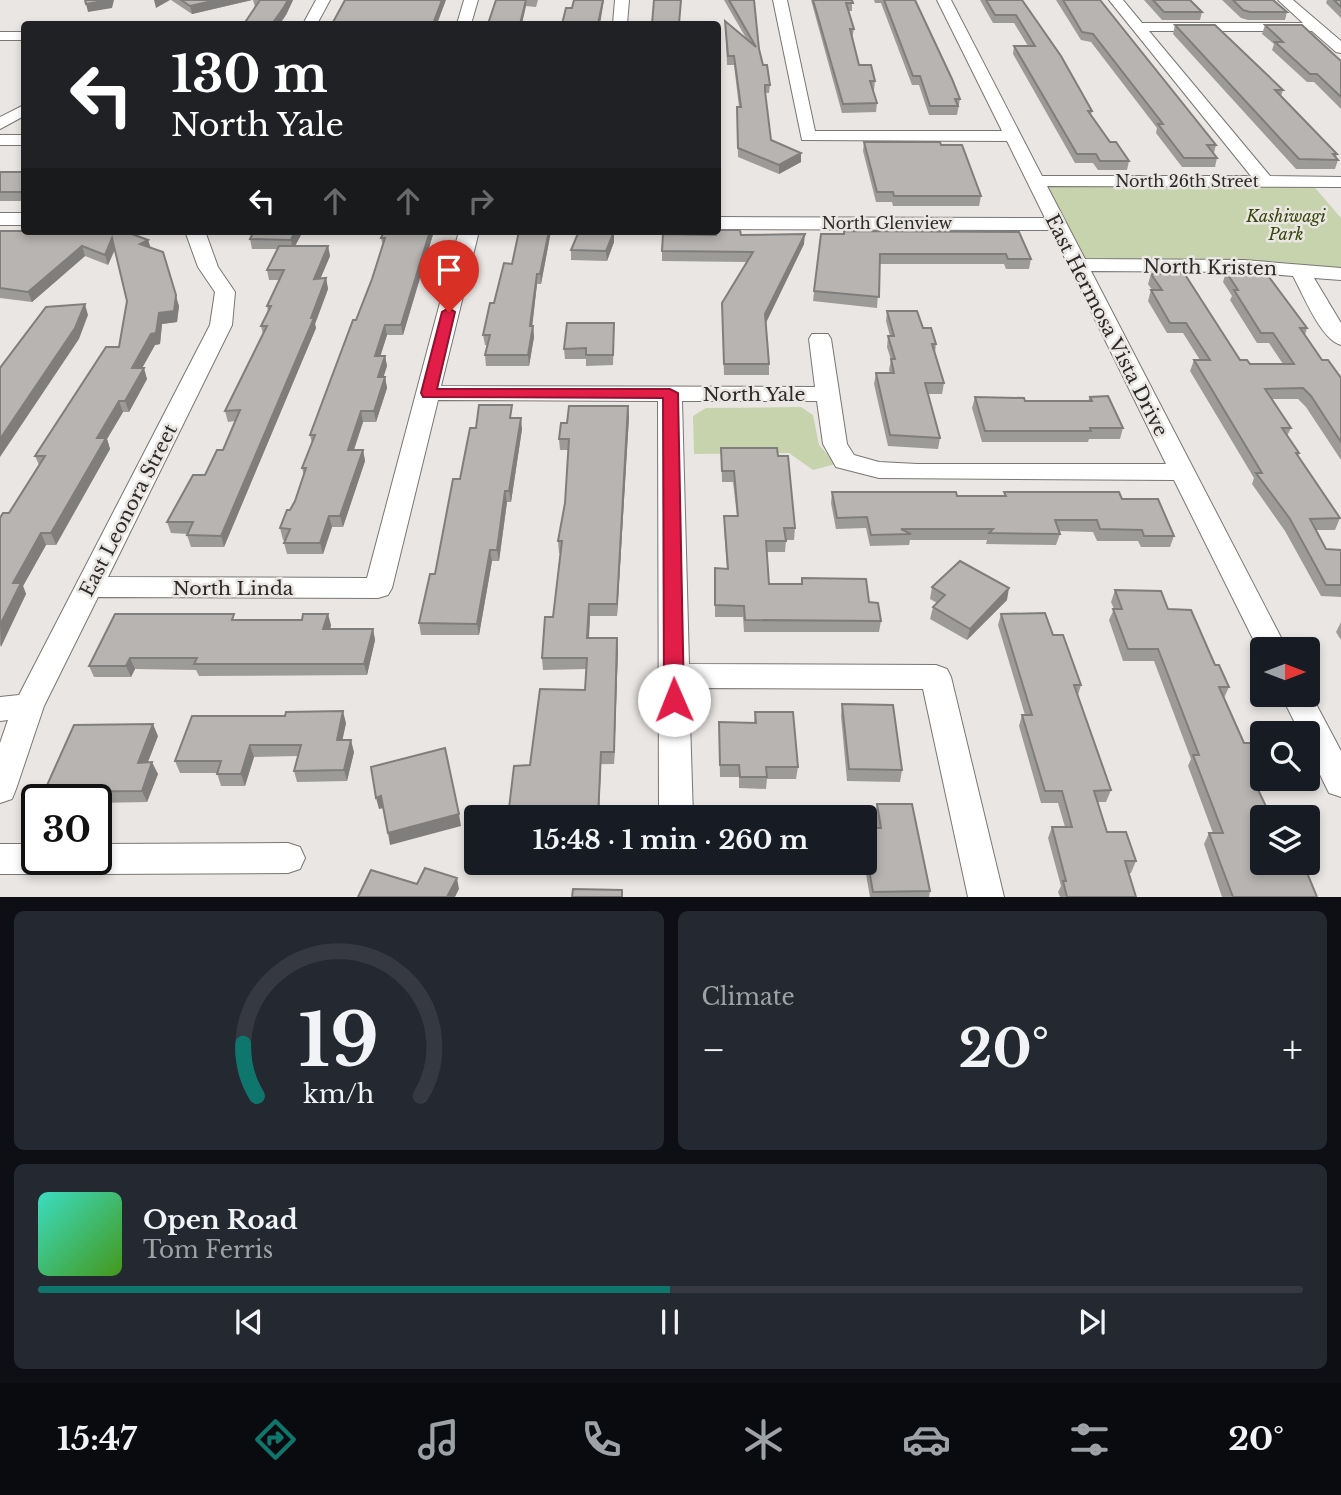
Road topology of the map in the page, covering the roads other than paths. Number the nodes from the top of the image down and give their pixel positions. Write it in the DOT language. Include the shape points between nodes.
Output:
graph roads {
  1 [pos="323,0"];
  2 [pos="471,0"];
  3 [pos="622,0"];
  4 [pos="780,0"];
  5 [pos="944,0"];
  6 [pos="1116,0"];
  7 [pos="1285,0"];
  8 [pos="312,21"];
  9 [pos="465,21"];
  10 [pos="621,21"];
  11 [pos="1139,27"];
  12 [pos="1317,27"];
  13 [pos="0,36"];
  14 [pos="21,36"];
  15 [pos="1341,49"];
  16 [pos="21,112"];
  17 [pos="0,124"];
  18 [pos="1012,136"];
  19 [pos="0,140"];
  20 [pos="21,140"];
  21 [pos="1034,181"];
  22 [pos="1265,181"];
  23 [pos="1341,182"];
  24 [pos="0,219"];
  25 [pos="21,219"];
  26 [pos="721,223"];
  27 [pos="1056,223"];
  28 [pos="196,235"];
  29 [pos="468,235"];
  30 [pos="1078,265"];
  31 [pos="1299,269"];
  32 [pos="1341,274"];
  33 [pos="820,338"];
  34 [pos="1341,338"];
  35 [pos="428,393"];
  36 [pos="670,393"];
  37 [pos="828,394"];
  38 [pos="1181,472"];
  39 [pos="89,587"];
  40 [pos="1266,637"];
  41 [pos="674,676"];
  42 [pos="15,707"];
  43 [pos="1302,707"];
  44 [pos="1341,783"];
  45 [pos="0,789"];
  46 [pos="676,805"];
  47 [pos="288,858"];
  48 [pos="0,859"];
  49 [pos="21,859"];
  50 [pos="112,859"];
  51 [pos="986,897"];
  1 -- 8 [label="street"];
  2 -- 9 [label="street"];
  3 -- 10 [label="street"];
  4 -- 18 [label="street" via="808,136"];
  5 -- 18 [label="street, East Hermosa Vista Drive"];
  6 -- 11 [label="street"];
  7 -- 12 [label="street"];
  11 -- 12 [label="street"];
  11 -- 22 [label="street"];
  12 -- 15 [label="street"];
  13 -- 14 [label="street"];
  16 -- 17 [label="street"];
  18 -- 21 [label="street, East Hermosa Vista Drive"];
  19 -- 20 [label="street"];
  21 -- 22 [label="street, North 26th Street"];
  21 -- 27 [label="street, East Hermosa Vista Drive"];
  22 -- 23 [label="street, North 26th Street"];
  24 -- 25 [label="street"];
  26 -- 27 [label="street, North Glenview"];
  27 -- 30 [label="street, East Hermosa Vista Drive"];
  28 -- 39 [label="street, East Leonora Street" via="208,267 225,292 221,325"];
  29 -- 35 [label="street"];
  30 -- 31 [label="street, North Kristen"];
  30 -- 38 [label="street, East Hermosa Vista Drive"];
  31 -- 32 [label="street, North Kristen"];
  31 -- 34 [label="street"];
  33 -- 37 [label="street"];
  35 -- 36 [label="street, North Yale"];
  35 -- 39 [label="street, North Linda" via="378,588"];
  36 -- 37 [label="street, North Yale"];
  36 -- 41 [label="street"];
  37 -- 38 [label="street" via="835,444 845,461 879,470"];
  38 -- 40 [label="street, East Hermosa Vista Drive"];
  39 -- 42 [label="street, East Leonora Street"];
  41 -- 46 [label="street"];
  41 -- 51 [label="street" via="936,677"];
  42 -- 45 [label="street, East Leonora Street"];
  43 -- 44 [label="street"];
  47 -- 50 [label="street"];
  48 -- 49 [label="street"];
}
